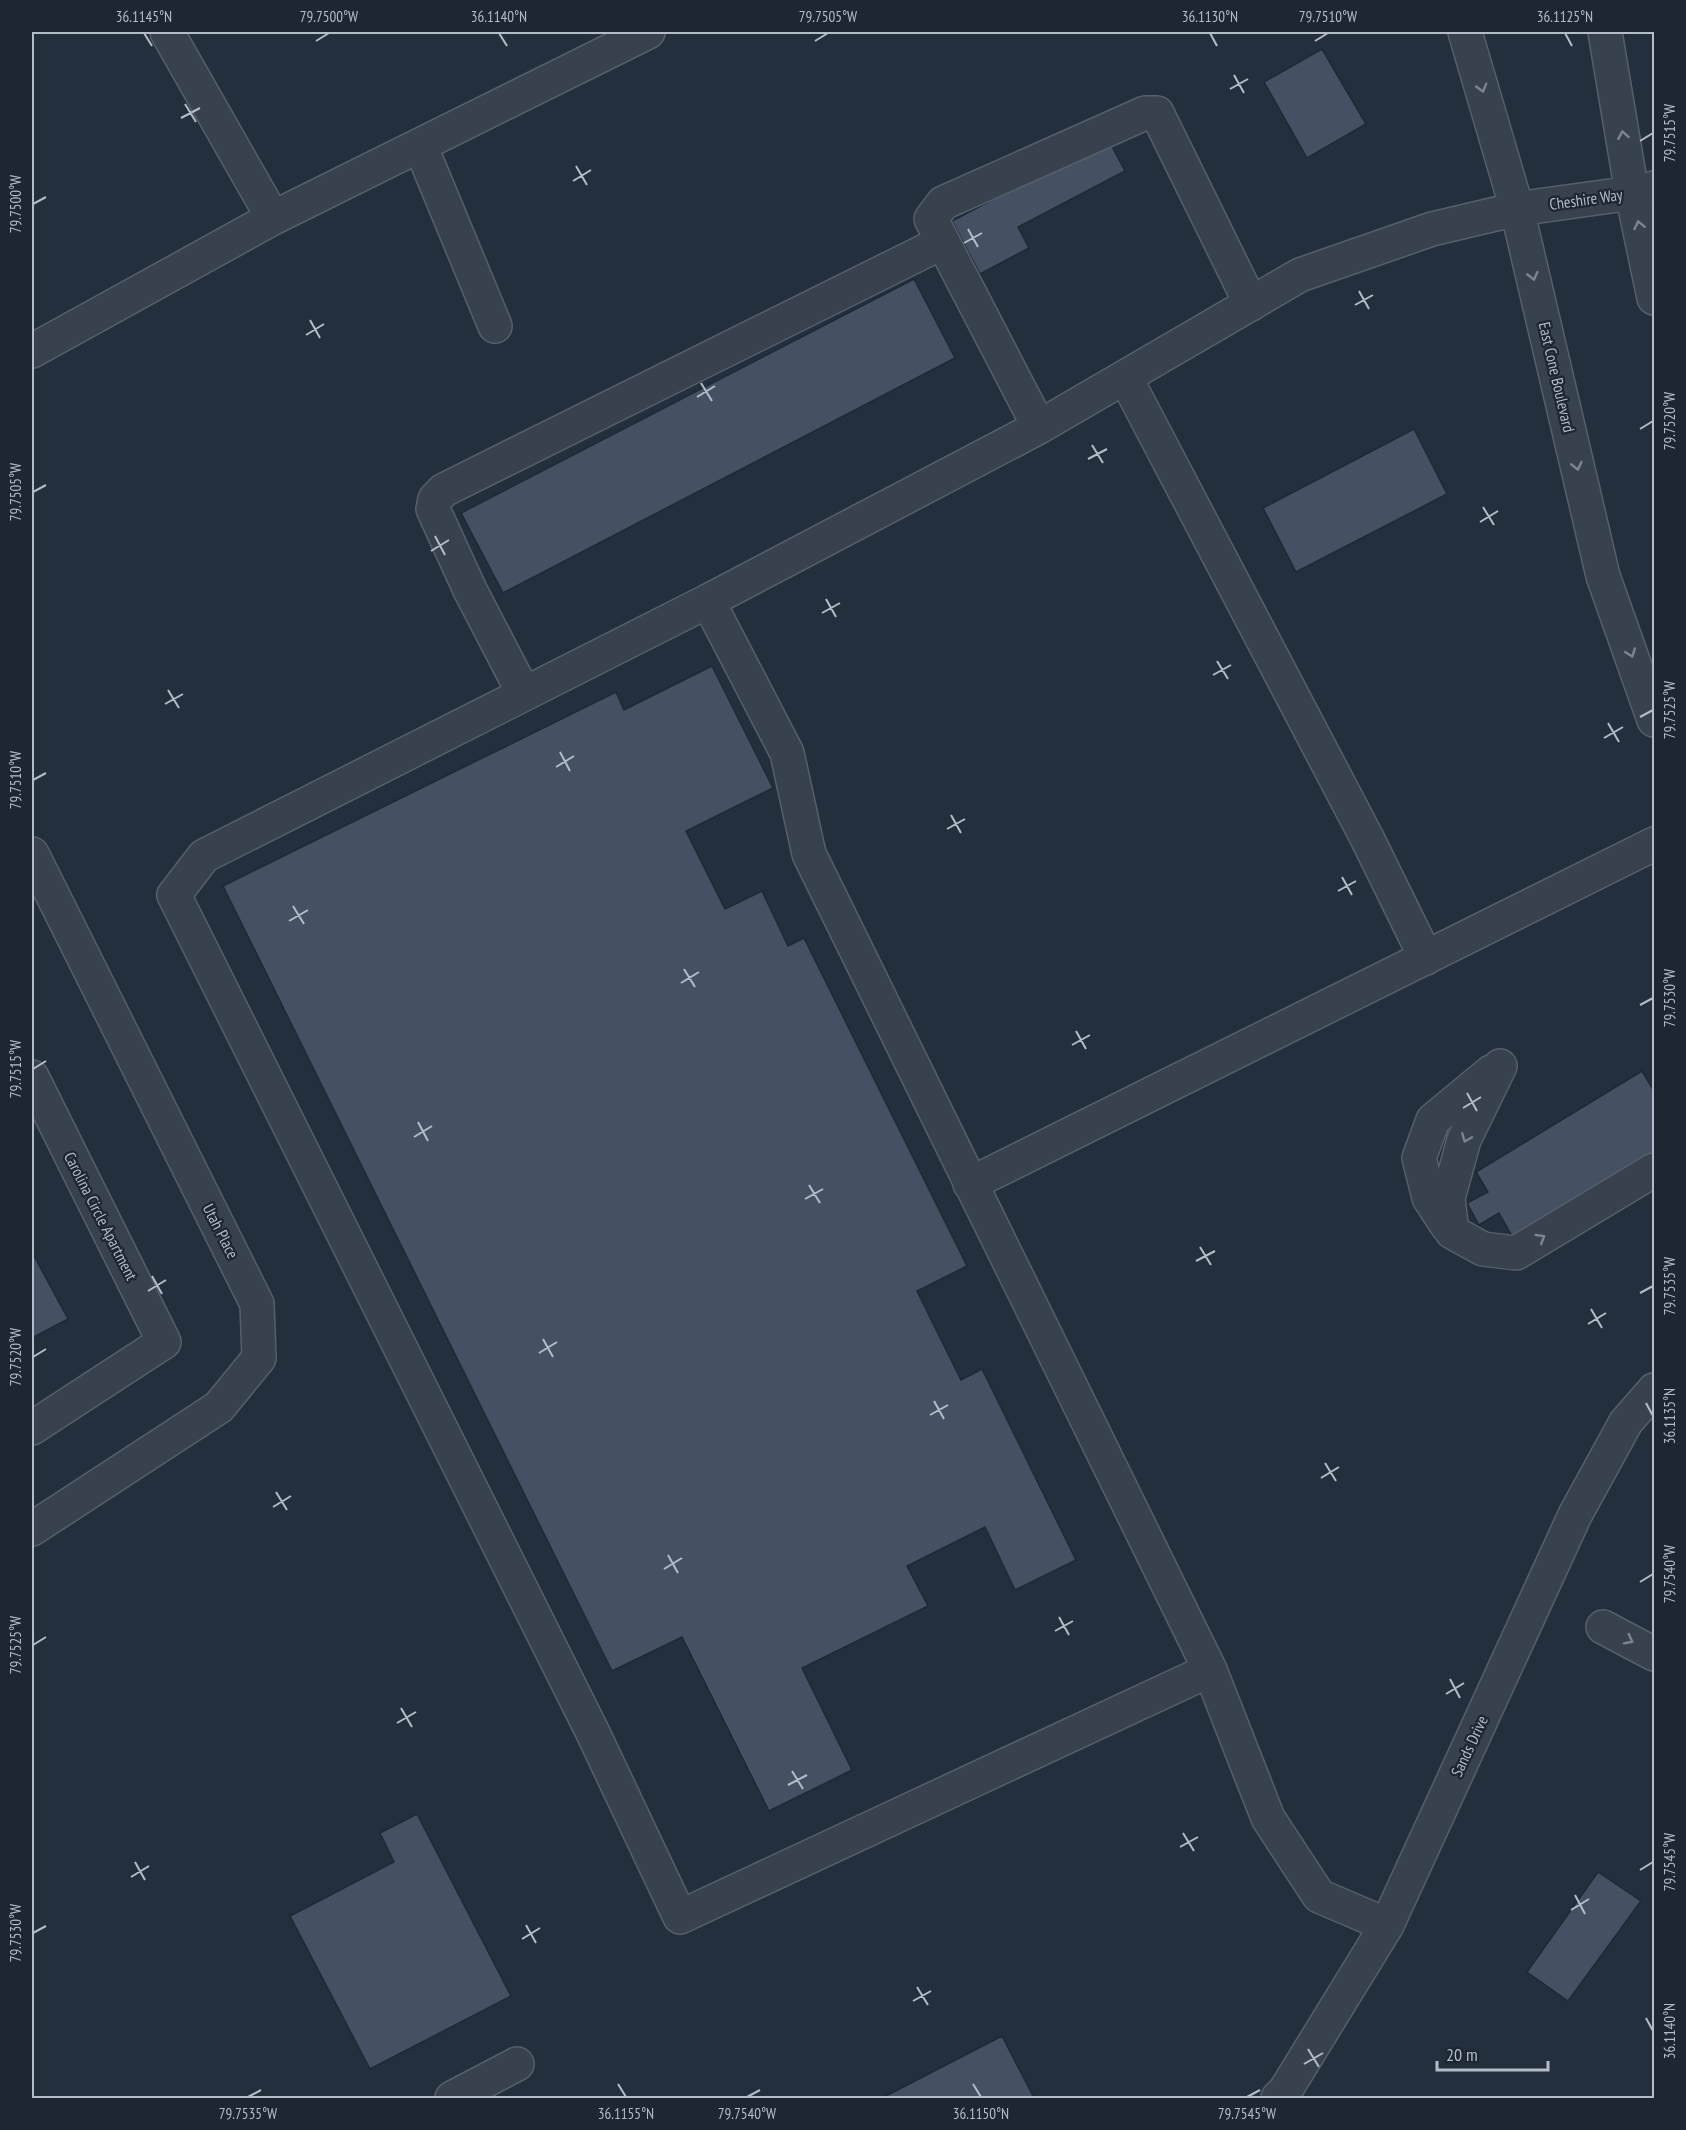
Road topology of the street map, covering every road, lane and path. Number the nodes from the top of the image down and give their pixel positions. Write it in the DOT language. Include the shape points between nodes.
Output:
graph roads {
  1 [pos="167,32"];
  2 [pos="648,32"];
  3 [pos="1465,32"];
  4 [pos="1605,32"];
  5 [pos="420,145"];
  6 [pos="1643,191"];
  7 [pos="1517,209"];
  8 [pos="273,219"];
  9 [pos="943,242"];
  10 [pos="1654,298"];
  11 [pos="1251,304"];
  12 [pos="495,326"];
  13 [pos="32,351"];
  14 [pos="1125,377"];
  15 [pos="1039,427"];
  16 [pos="708,601"];
  17 [pos="524,694"];
  18 [pos="1654,720"];
  19 [pos="1654,844"];
  20 [pos="32,854"];
  21 [pos="1426,958"];
  22 [pos="1500,1066"];
  23 [pos="32,1077"];
  24 [pos="1654,1170"];
  25 [pos="970,1184"];
  26 [pos="1654,1390"];
  27 [pos="32,1428"];
  28 [pos="32,1529"];
  29 [pos="1603,1627"];
  30 [pos="1654,1654"];
  31 [pos="1210,1671"];
  32 [pos="1387,1925"];
  33 [pos="517,2064"];
  34 [pos="452,2098"];
  35 [pos="1278,2098"];
  1 -- 8 [label="street"];
  2 -- 5 [label="street"];
  3 -- 7 [label="street, East Cone Boulevard, one-way"];
  6 -- 4 [label="street, one-way"];
  5 -- 8 [label="street"];
  5 -- 12 [label="street"];
  6 -- 7 [label="street, Cheshire Way"];
  10 -- 6 [label="street, one-way"];
  7 -- 11 [label="street, Cheshire Way" via="1432,229 1300,275"];
  7 -- 18 [label="street, East Cone Boulevard, one-way" via="1603,576"];
  8 -- 13 [label="street"];
  9 -- 11 [label="street" via="931,219 943,203 1145,113 1157,113"];
  9 -- 15 [label="street"];
  9 -- 17 [label="street" via="444,490 435,499 433,509"];
  11 -- 14 [label="street, Cheshire Way"];
  14 -- 15 [label="street, Cheshire Way"];
  14 -- 21 [label="street"];
  15 -- 16 [label="street, Cheshire Way"];
  16 -- 17 [label="street, Cheshire Way"];
  16 -- 25 [label="street" via="787,753 809,854"];
  17 -- 31 [label="street, Cheshire Way" via="204,856 174,895 592,1731 680,1917"];
  19 -- 21 [label="street"];
  20 -- 28 [label="street, Utah Place" via="257,1304 259,1358 219,1407"];
  21 -- 25 [label="street"];
  22 -- 24 [label="street, one-way" via="1464,1140 1448,1198 1452,1232 1483,1249 1516,1253"];
  23 -- 27 [label="street, Carolina Circle Apartment" via="164,1342"];
  25 -- 31 [label="street"];
  26 -- 32 [label="street, Sands Drive" via="1626,1422 1575,1515"];
  29 -- 30 [label="street, one-way"];
  31 -- 32 [label="street" via="1268,1818 1319,1896"];
  32 -- 35 [label="street, Sands Drive"];
  33 -- 34 [label="street"];
}
